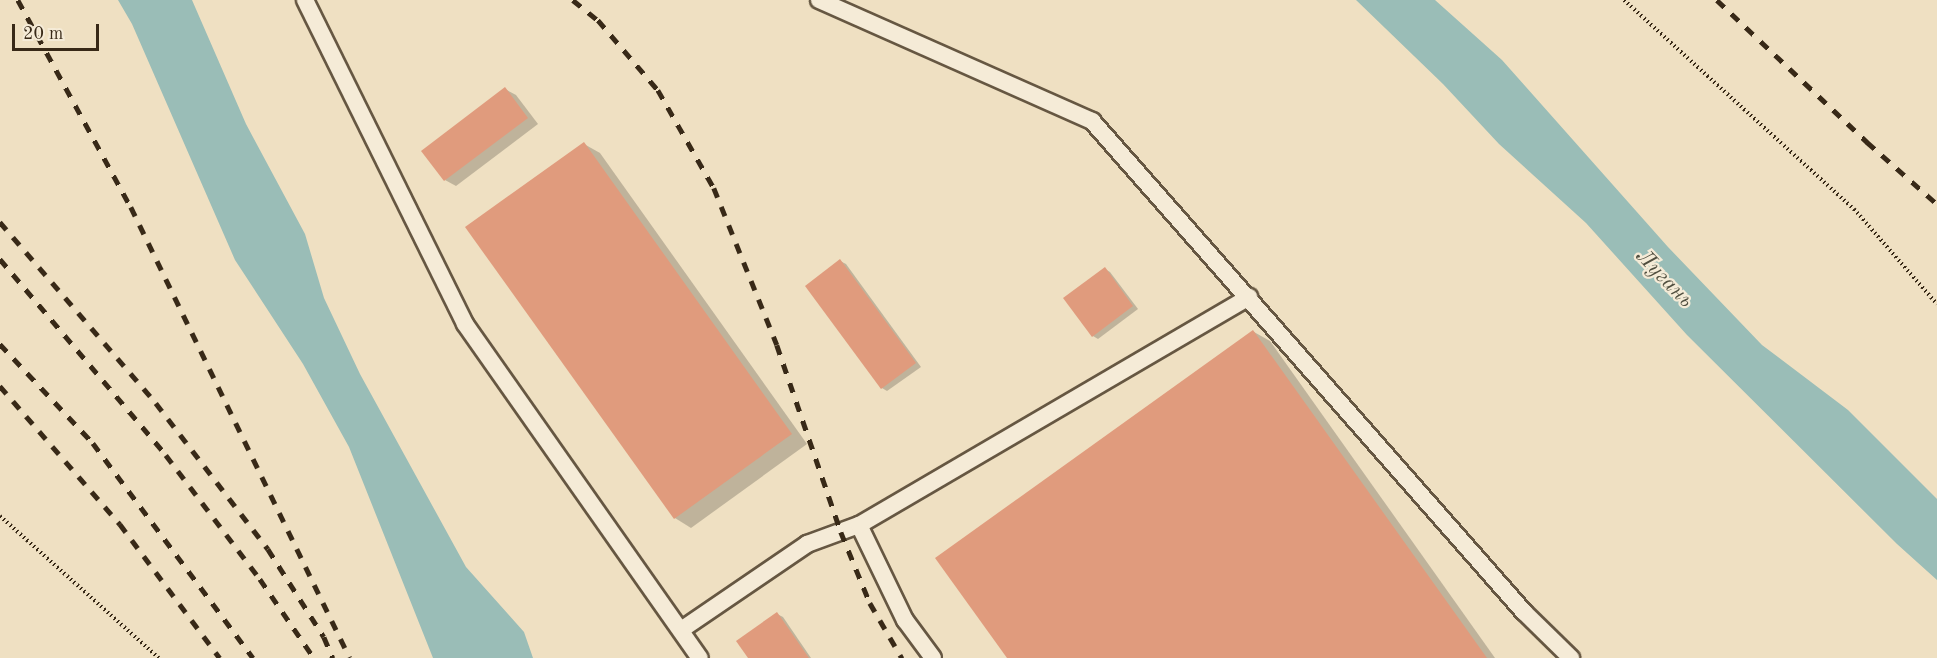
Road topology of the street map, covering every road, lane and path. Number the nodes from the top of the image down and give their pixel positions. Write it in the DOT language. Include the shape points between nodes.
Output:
graph roads {
  1 [pos="305,0"];
  2 [pos="819,0"];
  3 [pos="1624,0"];
  4 [pos="1249,297"];
  5 [pos="1937,304"];
  6 [pos="0,516"];
  7 [pos="859,525"];
  8 [pos="681,630"];
  9 [pos="159,658"];
  10 [pos="700,658"];
  11 [pos="933,658"];
  12 [pos="1571,658"];
  1 -- 8 [label="lane" via="465,324"];
  2 -- 4 [label="lane" via="1092,121"];
  3 -- 5 [label="path" via="1854,209"];
  4 -- 7 [label="lane"];
  4 -- 12 [label="lane" via="1524,612"];
  6 -- 9 [label="path"];
  7 -- 8 [label="lane" via="807,544"];
  7 -- 11 [label="lane" via="905,620"];
  8 -- 10 [label="lane"];
}
